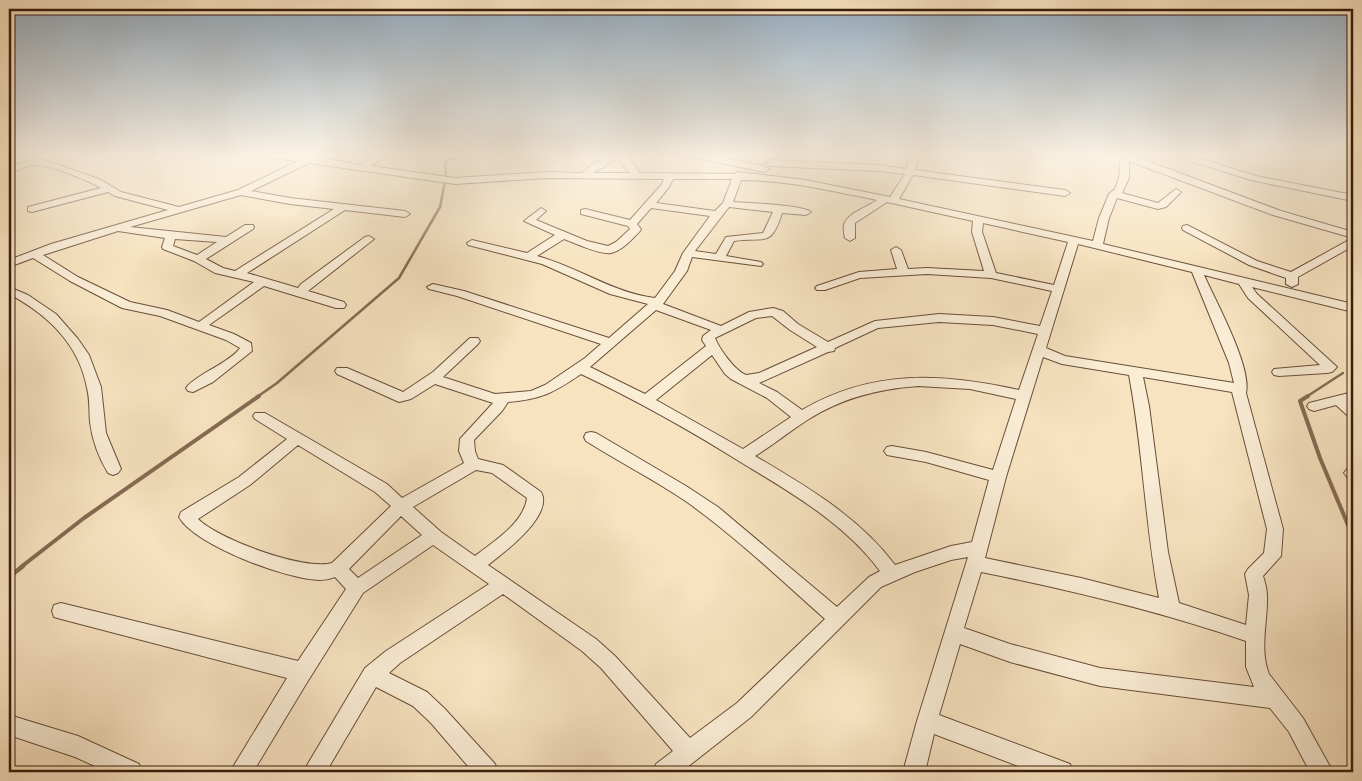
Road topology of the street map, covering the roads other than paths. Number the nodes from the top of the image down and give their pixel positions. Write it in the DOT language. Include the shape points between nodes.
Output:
graph roads {
  1 [pos="103,190"];
  2 [pos="112,190"];
  3 [pos="244,190"];
  4 [pos="661,190"];
  5 [pos="732,190"];
  6 [pos="842,190"];
  7 [pos="896,190"];
  8 [pos="1053,190"];
  9 [pos="1119,190"];
  10 [pos="1217,190"];
  11 [pos="1316,190"];
  12 [pos="241,192"];
  13 [pos="1065,192"];
  14 [pos="1176,192"];
  15 [pos="1114,194"];
  16 [pos="1353,198"];
  17 [pos="889,200"];
  18 [pos="727,204"];
  19 [pos="649,205"];
  20 [pos="345,206"];
  21 [pos="779,208"];
  22 [pos="32,209"];
  23 [pos="593,210"];
  24 [pos="182,211"];
  25 [pos="541,211"];
  26 [pos="806,212"];
  27 [pos="405,214"];
  28 [pos="717,214"];
  29 [pos="978,219"];
  30 [pos="632,224"];
  31 [pos="249,227"];
  32 [pos="118,228"];
  33 [pos="1187,228"];
  34 [pos="563,234"];
  35 [pos="1353,235"];
  36 [pos="171,236"];
  37 [pos="850,238"];
  38 [pos="369,239"];
  39 [pos="226,240"];
  40 [pos="1074,240"];
  41 [pos="1353,242"];
  42 [pos="472,243"];
  43 [pos="1097,247"];
  44 [pos="1340,249"];
  45 [pos="896,250"];
  46 [pos="688,253"];
  47 [pos="1353,253"];
  48 [pos="34,254"];
  49 [pos="528,257"];
  50 [pos="719,258"];
  51 [pos="198,259"];
  52 [pos="9,264"];
  53 [pos="757,264"];
  54 [pos="1197,271"];
  55 [pos="904,272"];
  56 [pos="238,274"];
  57 [pos="991,275"];
  58 [pos="1292,276"];
  59 [pos="262,282"];
  60 [pos="1244,283"];
  61 [pos="433,287"];
  62 [pos="821,288"];
  63 [pos="1057,289"];
  64 [pos="9,290"];
  65 [pos="301,293"];
  66 [pos="1293,295"];
  67 [pos="651,304"];
  68 [pos="340,306"];
  69 [pos="1353,308"];
  70 [pos="199,327"];
  71 [pos="721,330"];
  72 [pos="1044,331"];
  73 [pos="474,341"];
  74 [pos="610,343"];
  75 [pos="712,348"];
  76 [pos="829,348"];
  77 [pos="1038,350"];
  78 [pos="580,368"];
  79 [pos="342,371"];
  80 [pos="1135,372"];
  81 [pos="1279,372"];
  82 [pos="432,378"];
  83 [pos="743,380"];
  84 [pos="193,388"];
  85 [pos="1240,389"];
  86 [pos="1025,396"];
  87 [pos="1353,397"];
  88 [pos="502,400"];
  89 [pos="647,400"];
  90 [pos="1339,400"];
  91 [pos="1314,406"];
  92 [pos="1353,413"];
  93 [pos="260,416"];
  94 [pos="801,417"];
  95 [pos="591,437"];
  96 [pos="297,438"];
  97 [pos="892,451"];
  98 [pos="743,456"];
  99 [pos="473,465"];
  100 [pos="113,469"];
  101 [pos="998,477"];
  102 [pos="401,506"];
  103 [pos="434,536"];
  104 [pos="976,556"];
  105 [pos="474,566"];
  106 [pos="338,569"];
  107 [pos="893,574"];
  108 [pos="502,585"];
  109 [pos="357,588"];
  110 [pos="1171,610"];
  111 [pos="61,611"];
  112 [pos="837,618"];
  113 [pos="953,633"];
  114 [pos="1255,636"];
  115 [pos="299,672"];
  116 [pos="372,675"];
  117 [pos="1275,699"];
  118 [pos="927,721"];
  119 [pos="9,725"];
  120 [pos="688,752"];
  121 [pos="131,772"];
  122 [pos="241,772"];
  123 [pos="314,772"];
  124 [pos="487,772"];
  125 [pos="664,772"];
  126 [pos="914,772"];
  127 [pos="1062,772"];
  128 [pos="1322,772"];
  1 -- 22 [label="street"];
  2 -- 24 [label="street"];
  3 -- 12 [label="street"];
  4 -- 19 [label="street"];
  5 -- 18 [label="street"];
  6 -- 17 [label="street"];
  7 -- 17 [label="street"];
  8 -- 13 [label="street"];
  9 -- 15 [label="street"];
  10 -- 35 [label="street" via="1277,213"];
  11 -- 16 [label="street"];
  12 -- 20 [label="street"];
  12 -- 24 [label="street"];
  14 -- 15 [label="street" via="1158,206"];
  15 -- 43 [label="street"];
  17 -- 29 [label="street"];
  17 -- 37 [label="street" via="852,219"];
  18 -- 21 [label="street"];
  18 -- 28 [label="street"];
  19 -- 28 [label="street"];
  19 -- 30 [label="street"];
  20 -- 27 [label="street"];
  20 -- 56 [label="street"];
  21 -- 26 [label="street"];
  21 -- 50 [label="street" via="770,234 730,239"];
  23 -- 30 [label="street"];
  24 -- 32 [label="street"];
  25 -- 34 [label="street" via="529,221"];
  28 -- 46 [label="street"];
  29 -- 40 [label="street"];
  29 -- 57 [label="street" via="977,232"];
  30 -- 34 [label="street" via="636,231 609,250"];
  31 -- 39 [label="street"];
  32 -- 36 [label="street"];
  32 -- 48 [label="street"];
  33 -- 58 [label="street" via="1253,263"];
  34 -- 49 [label="street"];
  36 -- 39 [label="street"];
  36 -- 51 [label="street" via="167,247"];
  38 -- 65 [label="street" via="305,286"];
  39 -- 51 [label="street"];
  40 -- 43 [label="street"];
  40 -- 63 [label="street"];
  41 -- 44 [label="street"];
  42 -- 49 [label="street"];
  43 -- 54 [label="street"];
  44 -- 47 [label="street"];
  44 -- 58 [label="street"];
  45 -- 55 [label="street"];
  46 -- 50 [label="street"];
  46 -- 67 [label="street" via="670,288"];
  48 -- 52 [label="street"];
  48 -- 70 [label="street" via="126,305 158,312"];
  49 -- 67 [label="street"];
  50 -- 53 [label="street"];
  51 -- 56 [label="street" via="213,268"];
  54 -- 60 [label="street"];
  54 -- 85 [label="street" via="1236,363"];
  55 -- 57 [label="street"];
  55 -- 62 [label="street" via="858,275"];
  56 -- 59 [label="street"];
  57 -- 63 [label="street"];
  58 -- 66 [label="street"];
  59 -- 65 [label="street"];
  59 -- 70 [label="street"];
  60 -- 66 [label="street"];
  60 -- 81 [label="street" via="1252,296 1330,367 1327,370"];
  61 -- 74 [label="street" via="460,292"];
  63 -- 72 [label="street"];
  64 -- 100 [label="street" via="58,321 82,351 94,387 98,432"];
  65 -- 68 [label="street"];
  66 -- 69 [label="street"];
  67 -- 71 [label="street"];
  67 -- 74 [label="street"];
  70 -- 84 [label="street" via="235,340 246,346 246,351"];
  71 -- 75 [label="street" via="708,337"];
  71 -- 76 [label="street" via="753,315 773,312"];
  72 -- 76 [label="street" via="993,321 918,319 875,325"];
  72 -- 77 [label="street"];
  73 -- 82 [label="street"];
  74 -- 78 [label="street"];
  75 -- 83 [label="street" via="730,371"];
  75 -- 89 [label="street"];
  76 -- 83 [label="street" via="756,379"];
  77 -- 80 [label="street" via="1062,360"];
  77 -- 86 [label="street"];
  78 -- 88 [label="street" via="541,393"];
  78 -- 89 [label="street"];
  79 -- 82 [label="street" via="403,398"];
  80 -- 85 [label="street"];
  80 -- 110 [label="street" via="1159,552"];
  82 -- 88 [label="street"];
  83 -- 94 [label="street"];
  85 -- 114 [label="street" via="1275,528 1272,556 1254,574 1258,595"];
  86 -- 94 [label="street" via="938,380 907,381 846,394"];
  86 -- 101 [label="street"];
  87 -- 90 [label="street"];
  88 -- 99 [label="street" via="467,439 467,451"];
  89 -- 98 [label="street"];
  90 -- 91 [label="street"];
  90 -- 92 [label="street"];
  93 -- 96 [label="street"];
  94 -- 98 [label="street"];
  95 -- 112 [label="street" via="691,497 725,522"];
  96 -- 102 [label="street" via="381,488"];
  96 -- 106 [label="street" via="258,470 187,517 197,528 240,550 278,564 316,573"];
  97 -- 101 [label="street"];
  98 -- 107 [label="street" via="812,499 852,530 879,554"];
  99 -- 102 [label="street"];
  99 -- 105 [label="street" via="483,463 494,467 535,496 536,501 534,509 515,533"];
  101 -- 104 [label="street"];
  102 -- 103 [label="street"];
  102 -- 106 [label="street"];
  103 -- 105 [label="street"];
  103 -- 109 [label="street"];
  104 -- 107 [label="street" via="952,553"];
  104 -- 110 [label="street"];
  104 -- 113 [label="street"];
  105 -- 108 [label="street"];
  106 -- 109 [label="street"];
  107 -- 112 [label="street" via="875,582"];
  108 -- 116 [label="street" via="393,657"];
  108 -- 120 [label="street" via="590,645"];
  109 -- 115 [label="street"];
  110 -- 114 [label="street"];
  111 -- 115 [label="street"];
  112 -- 120 [label="street" via="744,710"];
  113 -- 117 [label="street" via="1010,653 1100,677"];
  113 -- 118 [label="street"];
  114 -- 117 [label="street" via="1256,667"];
  115 -- 122 [label="street"];
  116 -- 123 [label="street"];
  116 -- 124 [label="street" via="420,699"];
  117 -- 128 [label="street" via="1296,726"];
  118 -- 126 [label="street"];
  118 -- 127 [label="street"];
  119 -- 121 [label="street" via="78,747"];
  120 -- 125 [label="street"];
}
